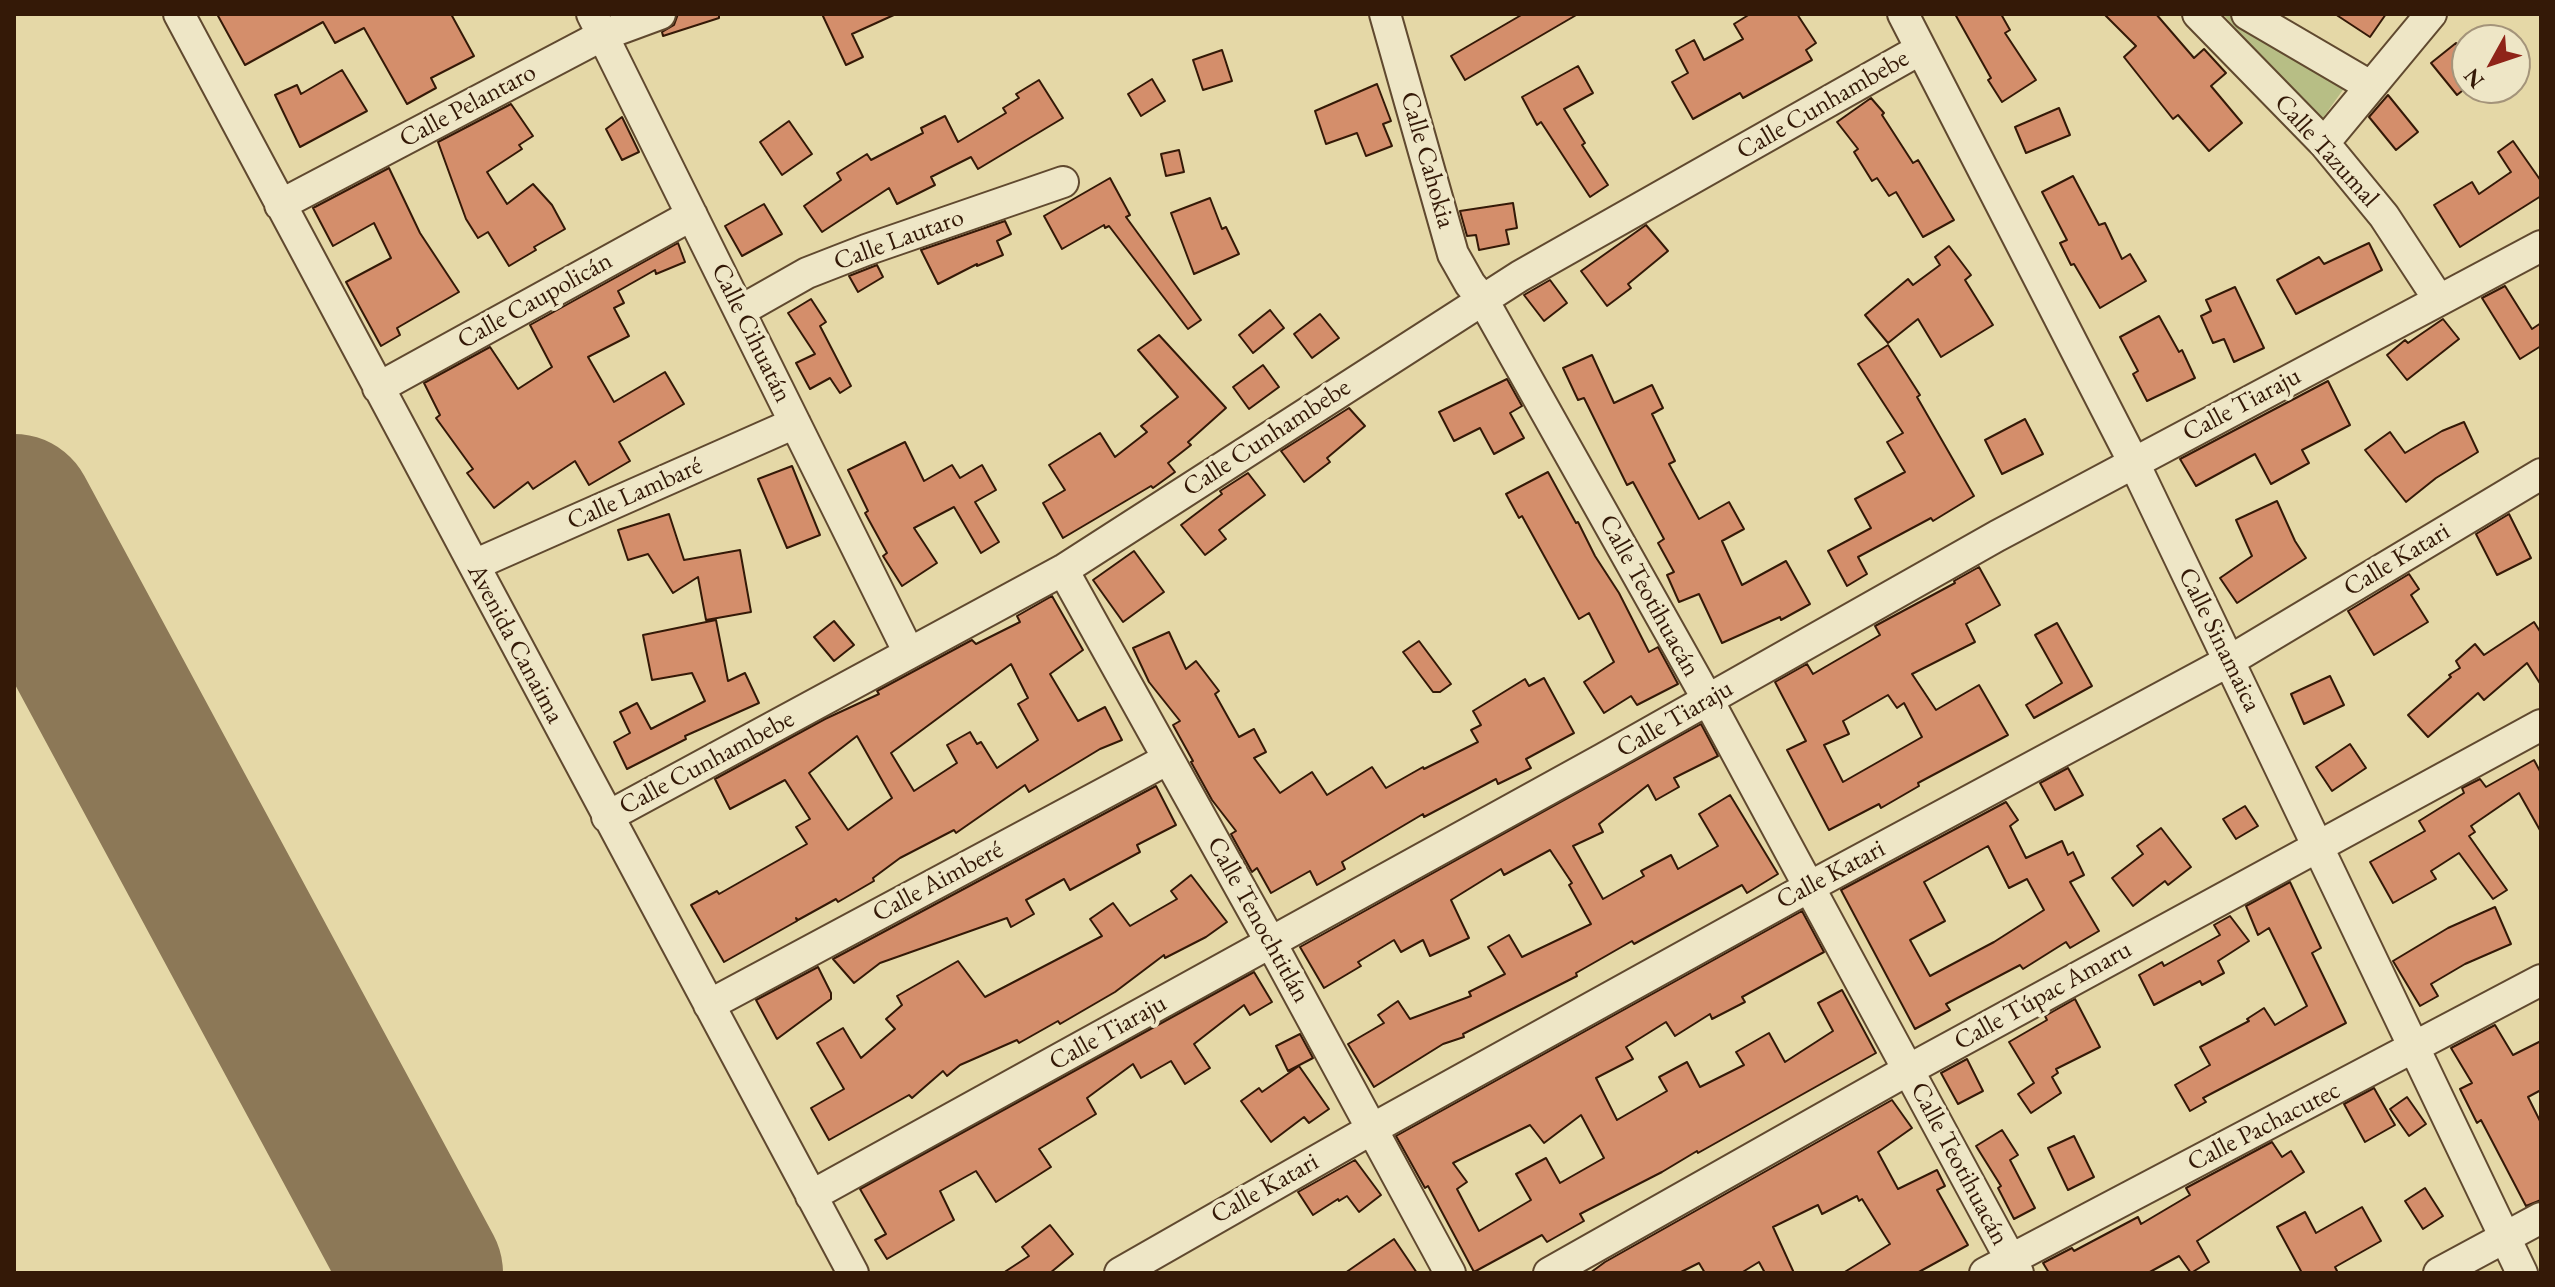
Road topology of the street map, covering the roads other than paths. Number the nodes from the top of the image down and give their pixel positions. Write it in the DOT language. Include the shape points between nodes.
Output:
graph roads {
  1 [pos="660,14"];
  2 [pos="1385,14"];
  3 [pos="1903,14"];
  4 [pos="2198,14"];
  5 [pos="2247,14"];
  6 [pos="2431,14"];
  7 [pos="182,15"];
  8 [pos="598,24"];
  9 [pos="1921,49"];
  10 [pos="2370,86"];
  11 [pos="2324,143"];
  12 [pos="1063,182"];
  13 [pos="280,205"];
  14 [pos="692,215"];
  15 [pos="2541,246"];
  16 [pos="1483,300"];
  17 [pos="2439,300"];
  18 [pos="740,311"];
  19 [pos="378,388"];
  20 [pos="795,423"];
  21 [pos="2134,463"];
  22 [pos="2541,474"];
  23 [pos="474,565"];
  24 [pos="1063,570"];
  25 [pos="909,653"];
  26 [pos="2229,661"];
  27 [pos="1708,700"];
  28 [pos="2541,725"];
  29 [pos="1168,759"];
  30 [pos="607,817"];
  31 [pos="2317,846"];
  32 [pos="1809,887"];
  33 [pos="1271,943"];
  34 [pos="2541,980"];
  35 [pos="709,1005"];
  36 [pos="2415,1049"];
  37 [pos="1908,1070"];
  38 [pos="1372,1129"];
  39 [pos="811,1196"];
  40 [pos="2541,1218"];
  41 [pos="2505,1238"];
  42 [pos="2005,1268"];
  43 [pos="853,1273"];
  44 [pos="1120,1273"];
  45 [pos="1450,1273"];
  46 [pos="1549,1273"];
  47 [pos="2439,1273"];
  48 [pos="2522,1273"];
  1 -- 8 [label="street, Calle Pelantaro"];
  2 -- 16 [label="street, Calle Cahokia" via="1453,254"];
  3 -- 9 [label="street, Calle Sinamaica"];
  4 -- 11 [label="street, Calle Tazumal"];
  5 -- 10 [label="street"];
  6 -- 10 [label="street"];
  7 -- 13 [label="street, Avenida Canaima"];
  8 -- 13 [label="street, Calle Pelantaro"];
  8 -- 14 [label="street, Calle Cihuatán"];
  9 -- 16 [label="street, Calle Cunhambebe"];
  9 -- 21 [label="street, Calle Sinamaica"];
  10 -- 11 [label="street"];
  11 -- 17 [label="street, Calle Tazumal" via="2384,216"];
  12 -- 18 [label="street, Calle Lautaro" via="807,273"];
  13 -- 19 [label="street, Avenida Canaima"];
  14 -- 18 [label="street, Calle Cihuatán"];
  14 -- 19 [label="street, Calle Caupolicán"];
  15 -- 17 [label="street, Calle Tiaraju"];
  16 -- 24 [label="street, Calle Cunhambebe"];
  16 -- 27 [label="street, Calle Teotihuacán"];
  17 -- 21 [label="street, Calle Tiaraju"];
  18 -- 20 [label="street, Calle Cihuatán"];
  19 -- 23 [label="street, Avenida Canaima"];
  20 -- 23 [label="street, Calle Lambaré"];
  20 -- 25 [label="street, Calle Cihuatán"];
  21 -- 26 [label="street, Calle Sinamaica"];
  21 -- 27 [label="street, Calle Tiaraju"];
  22 -- 26 [label="street, Calle Katari"];
  23 -- 30 [label="street, Avenida Canaima"];
  24 -- 25 [label="street, Calle Cunhambebe"];
  24 -- 29 [label="street, Calle Tenochtitlán"];
  25 -- 30 [label="street, Calle Cunhambebe"];
  26 -- 31 [label="street, Calle Sinamaica"];
  26 -- 32 [label="street, Calle Katari"];
  27 -- 32 [label="street, Calle Teotihuacán"];
  27 -- 33 [label="street, Calle Tiaraju"];
  28 -- 31 [label="street, Calle Túpac Amaru"];
  29 -- 33 [label="street, Calle Tenochtitlán"];
  29 -- 35 [label="street, Calle Aimberé"];
  30 -- 35 [label="street, Avenida Canaima"];
  31 -- 36 [label="street, Calle Sinamaica"];
  31 -- 37 [label="street, Calle Túpac Amaru"];
  32 -- 37 [label="street, Calle Teotihuacán"];
  32 -- 38 [label="street, Calle Katari"];
  33 -- 38 [label="street, Calle Tenochtitlán"];
  33 -- 39 [label="street, Calle Tiaraju"];
  34 -- 36 [label="street, Calle Pachacutec"];
  35 -- 39 [label="street, Avenida Canaima"];
  36 -- 41 [label="street, Calle Sinamaica"];
  36 -- 42 [label="street, Calle Pachacutec"];
  37 -- 42 [label="street, Calle Teotihuacán"];
  37 -- 46 [label="street, Calle Túpac Amaru"];
  38 -- 44 [label="street, Calle Katari"];
  38 -- 45 [label="street, Calle Tenochtitlán"];
  39 -- 43 [label="street, Avenida Canaima"];
  40 -- 41 [label="street"];
  41 -- 47 [label="street"];
  41 -- 48 [label="street, Calle Sinamaica"];
}
